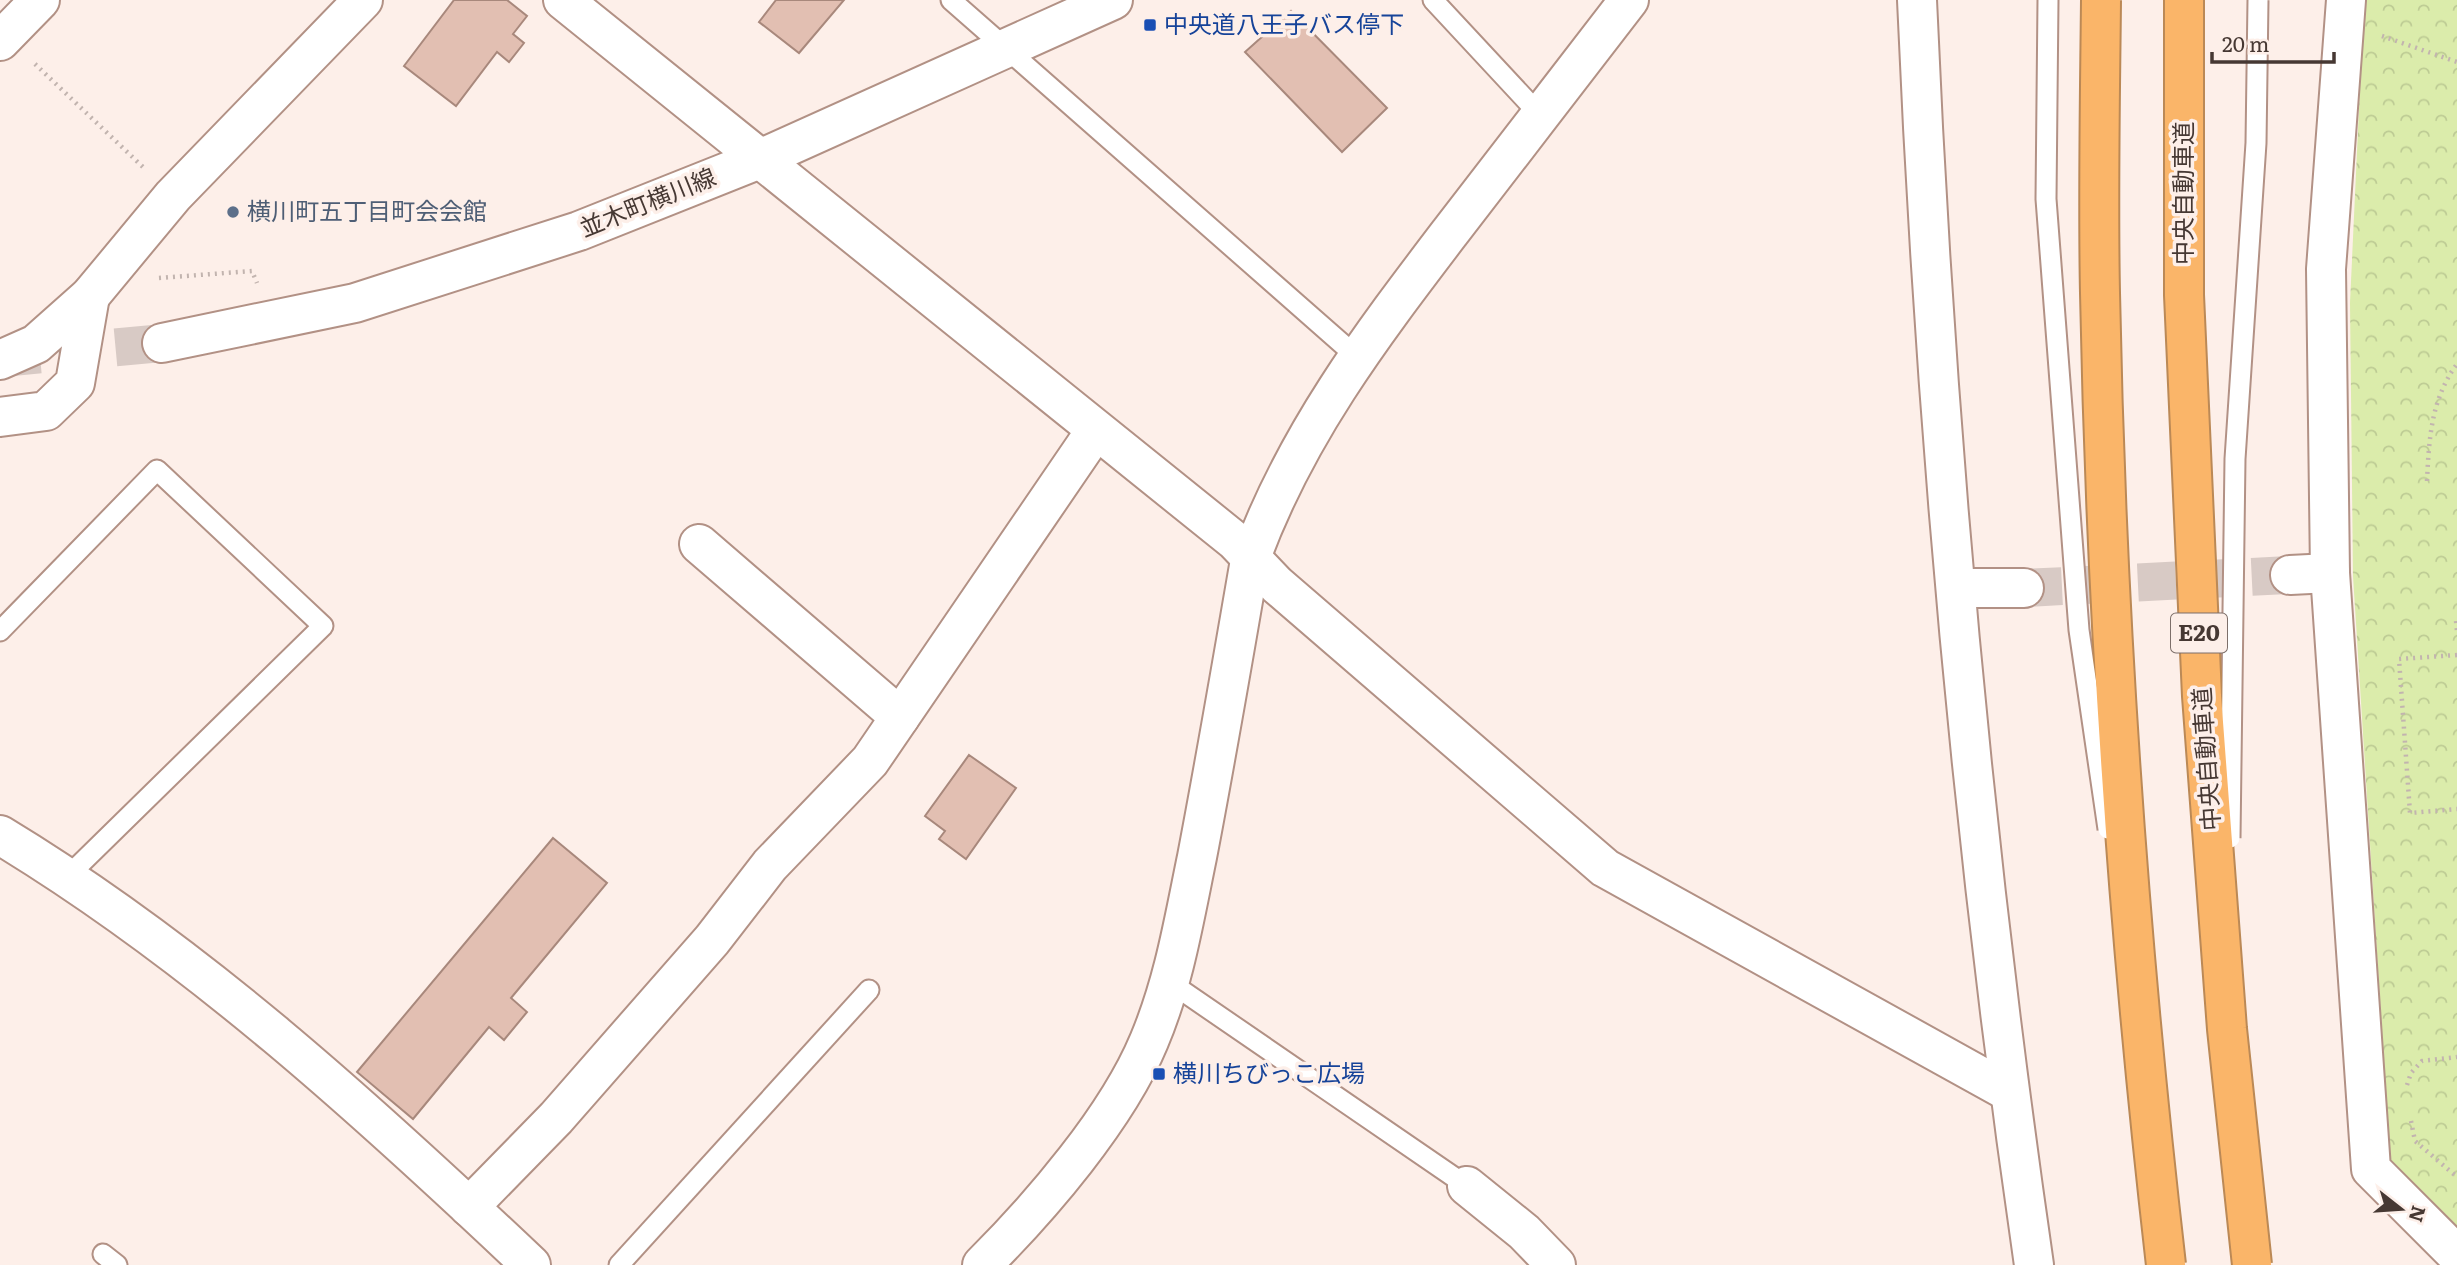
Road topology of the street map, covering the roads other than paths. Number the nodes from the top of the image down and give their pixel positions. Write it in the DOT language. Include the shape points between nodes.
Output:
graph roads {
  1 [pos="40,0"];
  2 [pos="363,0"];
  3 [pos="951,0"];
  4 [pos="1113,0"];
  5 [pos="1433,0"];
  6 [pos="1629,0"];
  7 [pos="1917,0"];
  8 [pos="2048,0"];
  9 [pos="2101,0"];
  10 [pos="2183,0"];
  11 [pos="2258,0"];
  12 [pos="573,3"];
  13 [pos="2346,12"];
  14 [pos="3,38"];
  15 [pos="1007,47"];
  16 [pos="1540,116"];
  17 [pos="760,159"];
  18 [pos="90,296"];
  19 [pos="162,343"];
  20 [pos="1356,356"];
  21 [pos="0,360"];
  22 [pos="0,417"];
  23 [pos="1096,430"];
  24 [pos="699,544"];
  25 [pos="1250,560"];
  26 [pos="2330,573"];
  27 [pos="2290,575"];
  28 [pos="1956,589"];
  29 [pos="2024,589"];
  30 [pos="0,631"];
  31 [pos="900,717"];
  32 [pos="0,835"];
  33 [pos="68,876"];
  34 [pos="1171,983"];
  35 [pos="869,990"];
  36 [pos="2227,1029"];
  37 [pos="2009,1092"];
  38 [pos="2148,1115"];
  39 [pos="1467,1186"];
  40 [pos="469,1207"];
  41 [pos="2457,1255"];
  42 [pos="531,1265"];
  43 [pos="619,1265"];
  44 [pos="982,1265"];
  45 [pos="1556,1265"];
  46 [pos="2034,1265"];
  47 [pos="2166,1265"];
  48 [pos="2252,1265"];
  1 -- 14 [label="street"];
  2 -- 18 [label="street" via="173,196"];
  3 -- 15 [label="lane"];
  4 -- 15 [label="street, 並木町横川線"];
  5 -- 16 [label="lane"];
  6 -- 16 [label="street"];
  7 -- 28 [label="street" via="1927,226"];
  8 -- 38 [label="lane, bridge" via="2046,199 2079,630"];
  9 -- 38 [label="highway, bridge" via="2100,292 2115,695"];
  10 -- 36 [label="highway, 中央自動車道 / E20, bridge" via="2184,309 2202,696"];
  11 -- 36 [label="lane, bridge" via="2256,143 2235,459"];
  12 -- 17 [label="street"];
  13 -- 26 [label="street" via="2326,269"];
  15 -- 17 [label="street, 並木町横川線"];
  15 -- 20 [label="lane"];
  16 -- 20 [label="street"];
  17 -- 19 [label="street, 並木町横川線" via="579,231 472,267 355,303"];
  17 -- 23 [label="street"];
  18 -- 21 [label="street" via="36,344"];
  18 -- 22 [label="street" via="75,383 46,411"];
  20 -- 25 [label="street" via="1301,448"];
  23 -- 25 [label="street" via="1236,541"];
  23 -- 31 [label="street"];
  24 -- 31 [label="street"];
  25 -- 34 [label="street"];
  25 -- 37 [label="street" via="1605,868"];
  26 -- 27 [label="street"];
  26 -- 41 [label="street" via="2371,1169"];
  28 -- 29 [label="street"];
  28 -- 37 [label="street"];
  30 -- 33 [label="lane" via="158,470 323,626"];
  31 -- 40 [label="street" via="870,761 770,865 712,940 556,1118"];
  32 -- 33 [label="street"];
  33 -- 40 [label="street" via="299,1054"];
  34 -- 39 [label="lane"];
  34 -- 44 [label="street" via="1148,1044 1099,1127 1016,1231"];
  35 -- 43 [label="lane"];
  36 -- 48 [label="highway, 中央自動車道 / E20, bridge"];
  37 -- 46 [label="street"];
  38 -- 47 [label="highway, bridge"];
  39 -- 45 [label="street"];
  40 -- 42 [label="street"];
}
